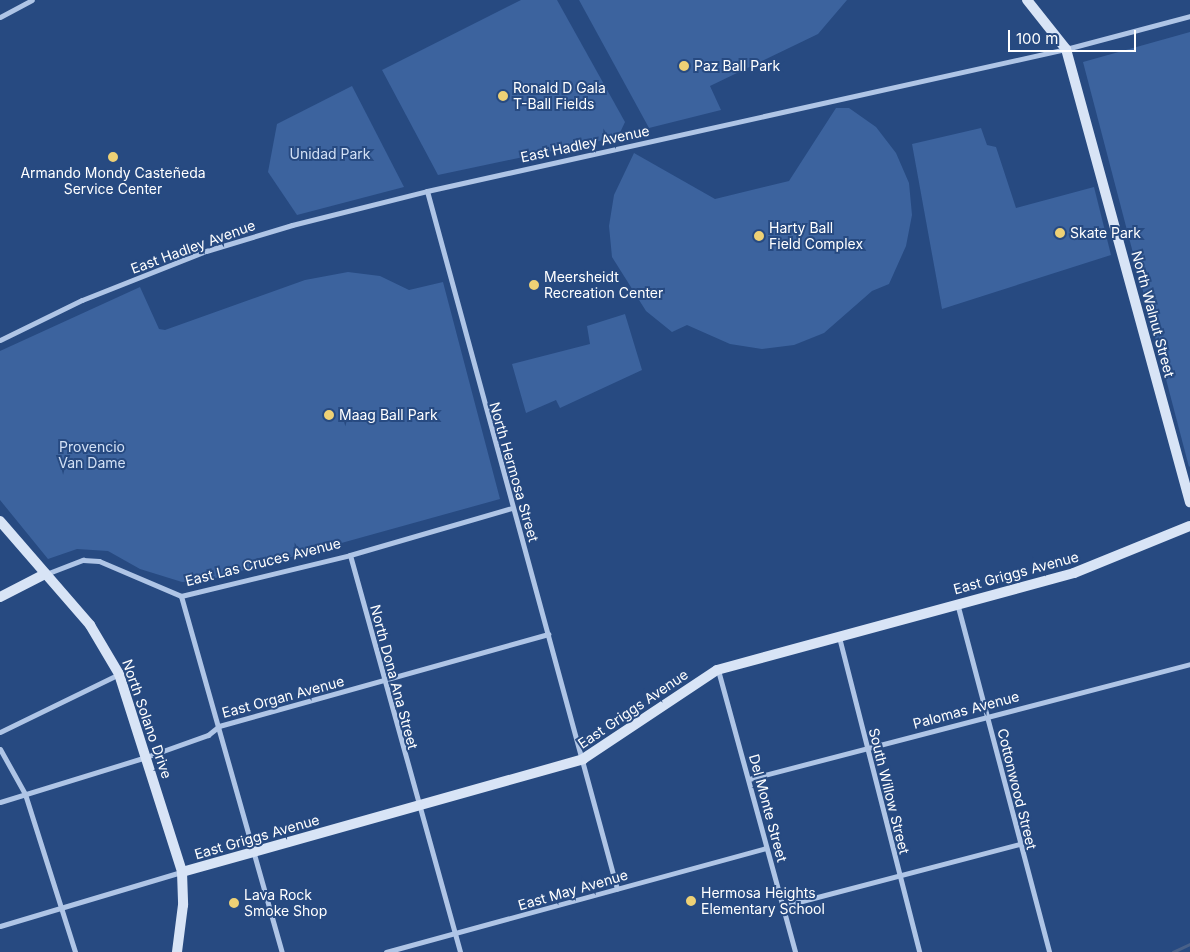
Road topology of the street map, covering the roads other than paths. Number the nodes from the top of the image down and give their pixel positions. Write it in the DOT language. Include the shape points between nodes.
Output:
graph roads {
  1 [pos="1027,0"];
  2 [pos="30,1"];
  3 [pos="1190,16"];
  4 [pos="0,17"];
  5 [pos="1066,49"];
  6 [pos="427,190"];
  7 [pos="0,340"];
  8 [pos="1190,502"];
  9 [pos="512,508"];
  10 [pos="0,521"];
  11 [pos="1190,526"];
  12 [pos="350,555"];
  13 [pos="45,574"];
  14 [pos="181,596"];
  15 [pos="0,597"];
  16 [pos="957,603"];
  17 [pos="548,634"];
  18 [pos="838,634"];
  19 [pos="1190,664"];
  20 [pos="718,670"];
  21 [pos="119,674"];
  22 [pos="383,681"];
  23 [pos="988,716"];
  24 [pos="218,726"];
  25 [pos="0,732"];
  26 [pos="868,748"];
  27 [pos="0,749"];
  28 [pos="146,757"];
  29 [pos="583,760"];
  30 [pos="749,779"];
  31 [pos="25,794"];
  32 [pos="0,802"];
  33 [pos="417,806"];
  34 [pos="1019,844"];
  35 [pos="766,848"];
  36 [pos="254,853"];
  37 [pos="182,872"];
  38 [pos="898,874"];
  39 [pos="618,889"];
  40 [pos="783,906"];
  41 [pos="61,907"];
  42 [pos="0,926"];
  43 [pos="456,935"];
  44 [pos="75,952"];
  45 [pos="177,952"];
  46 [pos="282,952"];
  47 [pos="386,952"];
  48 [pos="460,952"];
  49 [pos="795,952"];
  50 [pos="919,952"];
  51 [pos="1049,952"];
  1 -- 5 [label="street, North Walnut Street"];
  2 -- 4 [label="street"];
  3 -- 5 [label="street, East Hadley Avenue"];
  5 -- 6 [label="street, East Hadley Avenue"];
  5 -- 8 [label="street, North Walnut Street"];
  6 -- 7 [label="street, East Hadley Avenue" via="206,252 82,300"];
  6 -- 9 [label="street, North Hermosa Street"];
  9 -- 12 [label="street, East Las Cruces Avenue"];
  9 -- 17 [label="street, North Hermosa Street"];
  10 -- 13 [label="street, North Solano Drive"];
  11 -- 16 [label="street, East Griggs Avenue" via="1074,573"];
  12 -- 14 [label="street, East Las Cruces Avenue"];
  12 -- 22 [label="street, North Dona Ana Street"];
  13 -- 14 [label="street, East Las Cruces Avenue" via="83,560 100,561"];
  13 -- 15 [label="street, East Las Cruces Avenue"];
  13 -- 21 [label="street, North Solano Drive" via="90,625"];
  14 -- 24 [label="street"];
  16 -- 18 [label="street, East Griggs Avenue"];
  16 -- 23 [label="street, Cottonwood Street"];
  17 -- 22 [label="street, East Organ Avenue"];
  17 -- 29 [label="street, North Hermosa Street"];
  18 -- 20 [label="street, East Griggs Avenue"];
  18 -- 26 [label="street, South Willow Street"];
  19 -- 23 [label="street, Palomas Avenue"];
  20 -- 29 [label="street, East Griggs Avenue"];
  20 -- 30 [label="street, Del Monte Street"];
  21 -- 25 [label="street"];
  21 -- 28 [label="street, North Solano Drive"];
  22 -- 24 [label="street, East Organ Avenue"];
  22 -- 33 [label="street, North Dona Ana Street"];
  23 -- 26 [label="street, Palomas Avenue"];
  23 -- 34 [label="street, Cottonwood Street"];
  24 -- 28 [label="street, East Organ Avenue" via="208,735"];
  24 -- 36 [label="street"];
  26 -- 30 [label="street, Palomas Avenue"];
  26 -- 38 [label="street, South Willow Street"];
  27 -- 31 [label="street"];
  28 -- 31 [label="street, East Organ Avenue"];
  28 -- 37 [label="street, North Solano Drive"];
  29 -- 33 [label="street, East Griggs Avenue"];
  29 -- 39 [label="street, North Hermosa Street"];
  30 -- 35 [label="street, Del Monte Street"];
  31 -- 32 [label="street, East Organ Avenue"];
  31 -- 41 [label="street"];
  33 -- 36 [label="street, East Griggs Avenue"];
  33 -- 43 [label="street, North Dona Ana Street"];
  34 -- 38 [label="street"];
  34 -- 51 [label="street, Cottonwood Street"];
  35 -- 39 [label="street, East May Avenue"];
  35 -- 40 [label="street, Del Monte Street"];
  36 -- 37 [label="street, East Griggs Avenue"];
  36 -- 46 [label="street"];
  37 -- 41 [label="street, East Griggs Avenue"];
  37 -- 45 [label="street, North Solano Drive" via="183,905"];
  38 -- 40 [label="street"];
  38 -- 50 [label="street, South Willow Street"];
  39 -- 43 [label="street, East May Avenue"];
  40 -- 49 [label="street, Del Monte Street"];
  41 -- 42 [label="street, East Griggs Avenue"];
  41 -- 44 [label="street"];
  43 -- 47 [label="street, East May Avenue"];
  43 -- 48 [label="street, North Dona Ana Street"];
}
